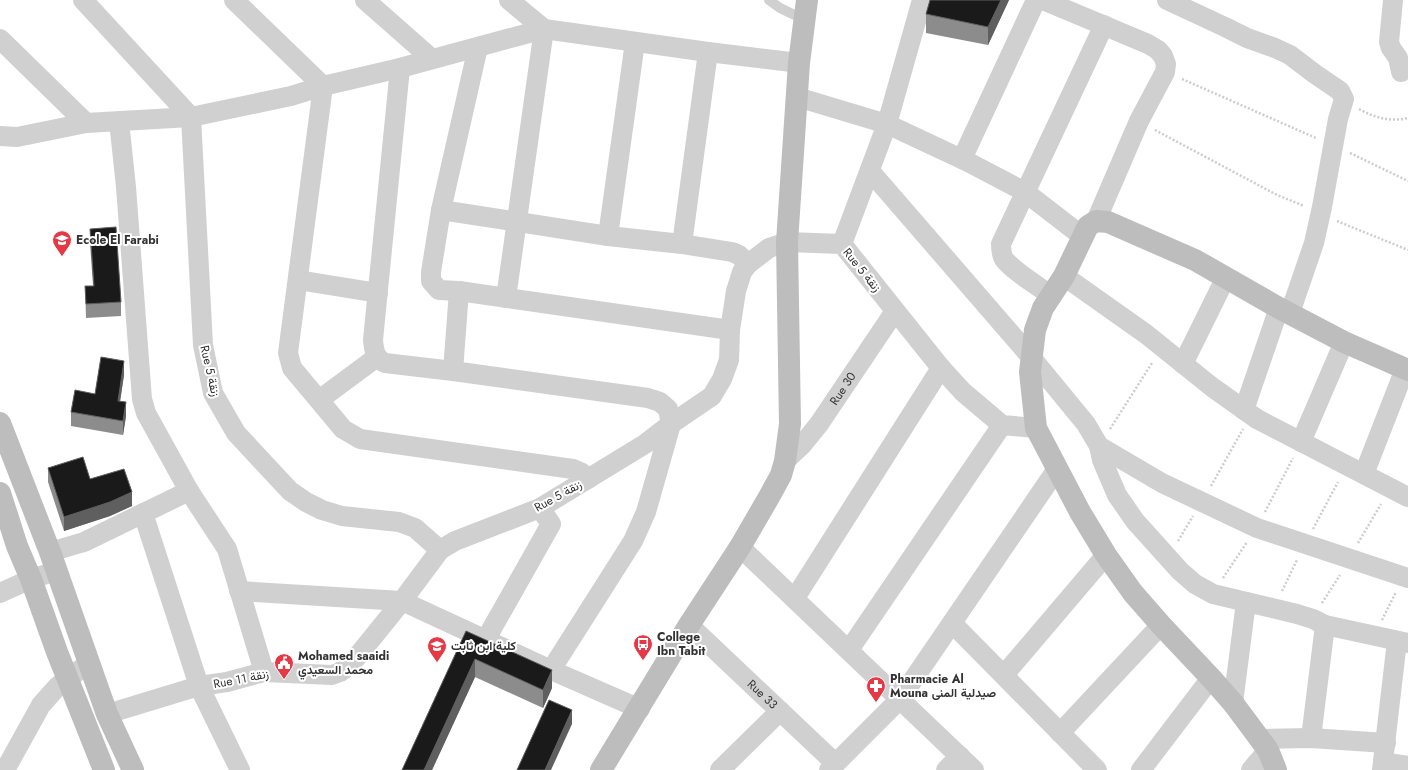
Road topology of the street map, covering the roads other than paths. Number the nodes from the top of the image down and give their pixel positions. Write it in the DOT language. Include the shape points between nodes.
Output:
graph roads {
  1 [pos="83,0"];
  2 [pos="234,0"];
  3 [pos="365,0"];
  4 [pos="509,0"];
  5 [pos="768,0"];
  6 [pos="922,0"];
  7 [pos="1036,0"];
  8 [pos="1043,0"];
  9 [pos="1167,0"];
  10 [pos="1393,0"];
  11 [pos="1192,4"];
  12 [pos="806,10"];
  13 [pos="1104,25"];
  14 [pos="544,29"];
  15 [pos="0,40"];
  16 [pos="635,42"];
  17 [pos="478,47"];
  18 [pos="708,52"];
  19 [pos="432,58"];
  20 [pos="799,63"];
  21 [pos="400,68"];
  22 [pos="1401,72"];
  23 [pos="323,86"];
  24 [pos="797,97"];
  25 [pos="191,117"];
  26 [pos="119,121"];
  27 [pos="86,123"];
  28 [pos="888,124"];
  29 [pos="0,136"];
  30 [pos="962,159"];
  31 [pos="870,171"];
  32 [pos="1025,192"];
  33 [pos="441,210"];
  34 [pos="517,222"];
  35 [pos="1089,229"];
  36 [pos="608,236"];
  37 [pos="787,242"];
  38 [pos="682,244"];
  39 [pos="842,244"];
  40 [pos="748,264"];
  41 [pos="1064,276"];
  42 [pos="1226,277"];
  43 [pos="298,280"];
  44 [pos="460,291"];
  45 [pos="378,293"];
  46 [pos="1052,296"];
  47 [pos="506,298"];
  48 [pos="895,311"];
  49 [pos="1284,311"];
  50 [pos="730,330"];
  51 [pos="1344,342"];
  52 [pos="377,357"];
  53 [pos="1031,357"];
  54 [pos="1183,364"];
  55 [pos="941,368"];
  56 [pos="1406,369"];
  57 [pos="453,371"];
  58 [pos="319,400"];
  59 [pos="1244,410"];
  60 [pos="0,423"];
  61 [pos="671,424"];
  62 [pos="1002,425"];
  63 [pos="1036,428"];
  64 [pos="1301,442"];
  65 [pos="1099,446"];
  66 [pos="785,461"];
  67 [pos="1057,469"];
  68 [pos="1364,474"];
  69 [pos="588,479"];
  70 [pos="189,491"];
  71 [pos="0,493"];
  72 [pos="1408,497"];
  73 [pos="540,508"];
  74 [pos="143,513"];
  75 [pos="740,547"];
  76 [pos="440,550"];
  77 [pos="1106,555"];
  78 [pos="53,561"];
  79 [pos="1406,577"];
  80 [pos="32,579"];
  81 [pos="239,592"];
  82 [pos="0,593"];
  83 [pos="795,598"];
  84 [pos="402,601"];
  85 [pos="1246,602"];
  86 [pos="952,622"];
  87 [pos="689,625"];
  88 [pos="1161,625"];
  89 [pos="1325,625"];
  90 [pos="486,640"];
  91 [pos="1403,642"];
  92 [pos="849,650"];
  93 [pos="89,664"];
  94 [pos="551,670"];
  95 [pos="264,672"];
  96 [pos="1004,675"];
  97 [pos="1211,678"];
  98 [pos="67,679"];
  99 [pos="200,686"];
  100 [pos="900,698"];
  101 [pos="1233,703"];
  102 [pos="640,709"];
  103 [pos="780,711"];
  104 [pos="107,714"];
  105 [pos="1060,733"];
  106 [pos="1311,738"];
  107 [pos="1386,743"];
  108 [pos="1264,744"];
  109 [pos="960,756"];
  110 [pos="1383,766"];
  111 [pos="1408,766"];
  112 [pos="832,767"];
  113 [pos="129,769"];
  114 [pos="5,770"];
  115 [pos="104,770"];
  116 [pos="240,770"];
  117 [pos="601,770"];
  118 [pos="720,770"];
  119 [pos="946,770"];
  120 [pos="974,770"];
  121 [pos="1097,770"];
  122 [pos="1141,770"];
  123 [pos="1251,770"];
  124 [pos="1276,770"];
  1 -- 25 [label="street"];
  2 -- 23 [label="street"];
  3 -- 19 [label="street"];
  4 -- 14 [label="street"];
  5 -- 12 [label="lane" via="780,8"];
  6 -- 28 [label="street"];
  7 -- 30 [label="street"];
  8 -- 13 [label="street"];
  9 -- 11 [label="street"];
  10 -- 22 [label="street" via="1389,42 1397,56"];
  11 -- 49 [label="street" via="1251,40 1290,55 1342,95 1344,102 1338,120 1314,243"];
  12 -- 20 [label="street"];
  13 -- 32 [label="street"];
  13 -- 35 [label="street" via="1158,50 1165,60 1165,72 1139,121"];
  14 -- 16 [label="street"];
  14 -- 17 [label="street"];
  14 -- 34 [label="street"];
  15 -- 27 [label="street"];
  16 -- 18 [label="street"];
  16 -- 36 [label="street"];
  17 -- 19 [label="street"];
  17 -- 33 [label="street"];
  18 -- 20 [label="street"];
  18 -- 38 [label="street"];
  19 -- 21 [label="street"];
  20 -- 24 [label="street"];
  21 -- 23 [label="street"];
  21 -- 45 [label="street"];
  23 -- 25 [label="street" via="291,96"];
  23 -- 43 [label="street"];
  24 -- 28 [label="street"];
  24 -- 37 [label="street"];
  25 -- 26 [label="street"];
  25 -- 76 [label="street, Rue 5 زنقة" via="204,345 213,393 224,415 236,433 290,491 306,502 342,516 398,522 415,528"];
  26 -- 27 [label="street"];
  26 -- 70 [label="street" via="142,399 150,422"];
  27 -- 29 [label="street" via="17,137"];
  28 -- 30 [label="street"];
  28 -- 31 [label="street"];
  30 -- 32 [label="street"];
  31 -- 39 [label="street"];
  31 -- 53 [label="street"];
  32 -- 35 [label="street"];
  32 -- 46 [label="street" via="1004,235 1001,244 1003,258"];
  33 -- 34 [label="street"];
  33 -- 44 [label="street" via="431,281 439,290"];
  34 -- 36 [label="street"];
  34 -- 47 [label="street"];
  35 -- 41 [label="street"];
  35 -- 42 [label="street" via="1108,222 1195,260"];
  36 -- 38 [label="street"];
  37 -- 39 [label="street, Rue 5 زنقة"];
  37 -- 40 [label="street, Rue 5 زنقة" via="769,248"];
  37 -- 66 [label="street" via="790,416"];
  38 -- 40 [label="street" via="732,252"];
  39 -- 48 [label="street, Rue 5 زنقة"];
  40 -- 50 [label="street, Rue 5 زنقة" via="742,272 736,291"];
  41 -- 46 [label="street"];
  41 -- 54 [label="street" via="1146,334"];
  42 -- 49 [label="street"];
  42 -- 54 [label="street"];
  43 -- 45 [label="street"];
  43 -- 58 [label="street" via="288,353 292,368"];
  44 -- 47 [label="street"];
  44 -- 57 [label="street"];
  45 -- 52 [label="street" via="373,340"];
  46 -- 53 [label="street" via="1039,318"];
  47 -- 50 [label="street"];
  48 -- 55 [label="street, Rue 5 زنقة"];
  48 -- 66 [label="street, Rue 30" via="819,424"];
  49 -- 51 [label="street"];
  49 -- 59 [label="street"];
  50 -- 61 [label="street, Rue 5 زنقة" via="729,360 716,392"];
  51 -- 56 [label="street"];
  51 -- 64 [label="street"];
  52 -- 57 [label="street" via="385,363"];
  52 -- 58 [label="street"];
  53 -- 63 [label="street" via="1030,383"];
  53 -- 65 [label="street" via="1086,424"];
  54 -- 59 [label="street"];
  55 -- 62 [label="street, Rue 5 زنقة"];
  55 -- 83 [label="street"];
  56 -- 68 [label="street"];
  57 -- 61 [label="street" via="648,398 660,402 668,409"];
  58 -- 69 [label="street" via="343,429 360,439 573,469"];
  59 -- 64 [label="street" via="1257,420"];
  60 -- 78 [label="street"];
  61 -- 69 [label="street, Rue 5 زنقة" via="645,444"];
  61 -- 94 [label="street" via="646,512 633,541"];
  62 -- 63 [label="street"];
  62 -- 92 [label="street"];
  63 -- 67 [label="street"];
  64 -- 68 [label="street"];
  65 -- 79 [label="street" via="1162,483 1257,528"];
  65 -- 85 [label="street" via="1102,460 1117,495 1135,521 1168,558 1195,584"];
  66 -- 75 [label="street" via="781,475"];
  67 -- 77 [label="street"];
  67 -- 86 [label="street"];
  68 -- 72 [label="street"];
  69 -- 73 [label="street, Rue 5 زنقة"];
  70 -- 74 [label="street"];
  70 -- 81 [label="street" via="226,549"];
  71 -- 80 [label="street" via="17,546"];
  73 -- 76 [label="street, Rue 5 زنقة" via="455,541"];
  73 -- 90 [label="street" via="551,524"];
  74 -- 78 [label="street" via="84,542"];
  74 -- 99 [label="street"];
  75 -- 83 [label="street"];
  75 -- 87 [label="street"];
  76 -- 84 [label="street, Rue 11 زنقة"];
  77 -- 88 [label="street"];
  77 -- 96 [label="street"];
  78 -- 80 [label="street"];
  78 -- 93 [label="street"];
  80 -- 82 [label="street"];
  80 -- 98 [label="street"];
  81 -- 84 [label="street"];
  81 -- 95 [label="street"];
  83 -- 92 [label="street"];
  84 -- 90 [label="street"];
  84 -- 95 [label="street, Rue 11 زنقة" via="356,658 340,672 332,675"];
  85 -- 89 [label="street" via="1297,614"];
  85 -- 101 [label="street"];
  86 -- 96 [label="street"];
  86 -- 100 [label="street"];
  87 -- 102 [label="street"];
  87 -- 103 [label="street, Rue 33"];
  88 -- 97 [label="street"];
  88 -- 105 [label="street"];
  89 -- 91 [label="street"];
  89 -- 106 [label="street"];
  90 -- 94 [label="street"];
  91 -- 107 [label="street"];
  92 -- 100 [label="street"];
  93 -- 98 [label="street"];
  93 -- 104 [label="street"];
  94 -- 102 [label="street"];
  95 -- 99 [label="street, Rue 11 زنقة"];
  96 -- 105 [label="street"];
  97 -- 101 [label="street"];
  97 -- 122 [label="street"];
  98 -- 114 [label="street" via="41,705"];
  98 -- 115 [label="street"];
  99 -- 104 [label="street, Rue 11 زنقة"];
  99 -- 116 [label="street"];
  100 -- 109 [label="street"];
  100 -- 112 [label="street"];
  101 -- 108 [label="street"];
  102 -- 117 [label="street"];
  103 -- 112 [label="street, Rue 33"];
  103 -- 118 [label="street"];
  104 -- 113 [label="street"];
  105 -- 121 [label="street"];
  106 -- 107 [label="street"];
  106 -- 108 [label="street"];
  107 -- 110 [label="street"];
  108 -- 123 [label="street"];
  108 -- 124 [label="street"];
  109 -- 119 [label="street"];
  109 -- 120 [label="street"];
  110 -- 111 [label="street"];
}
